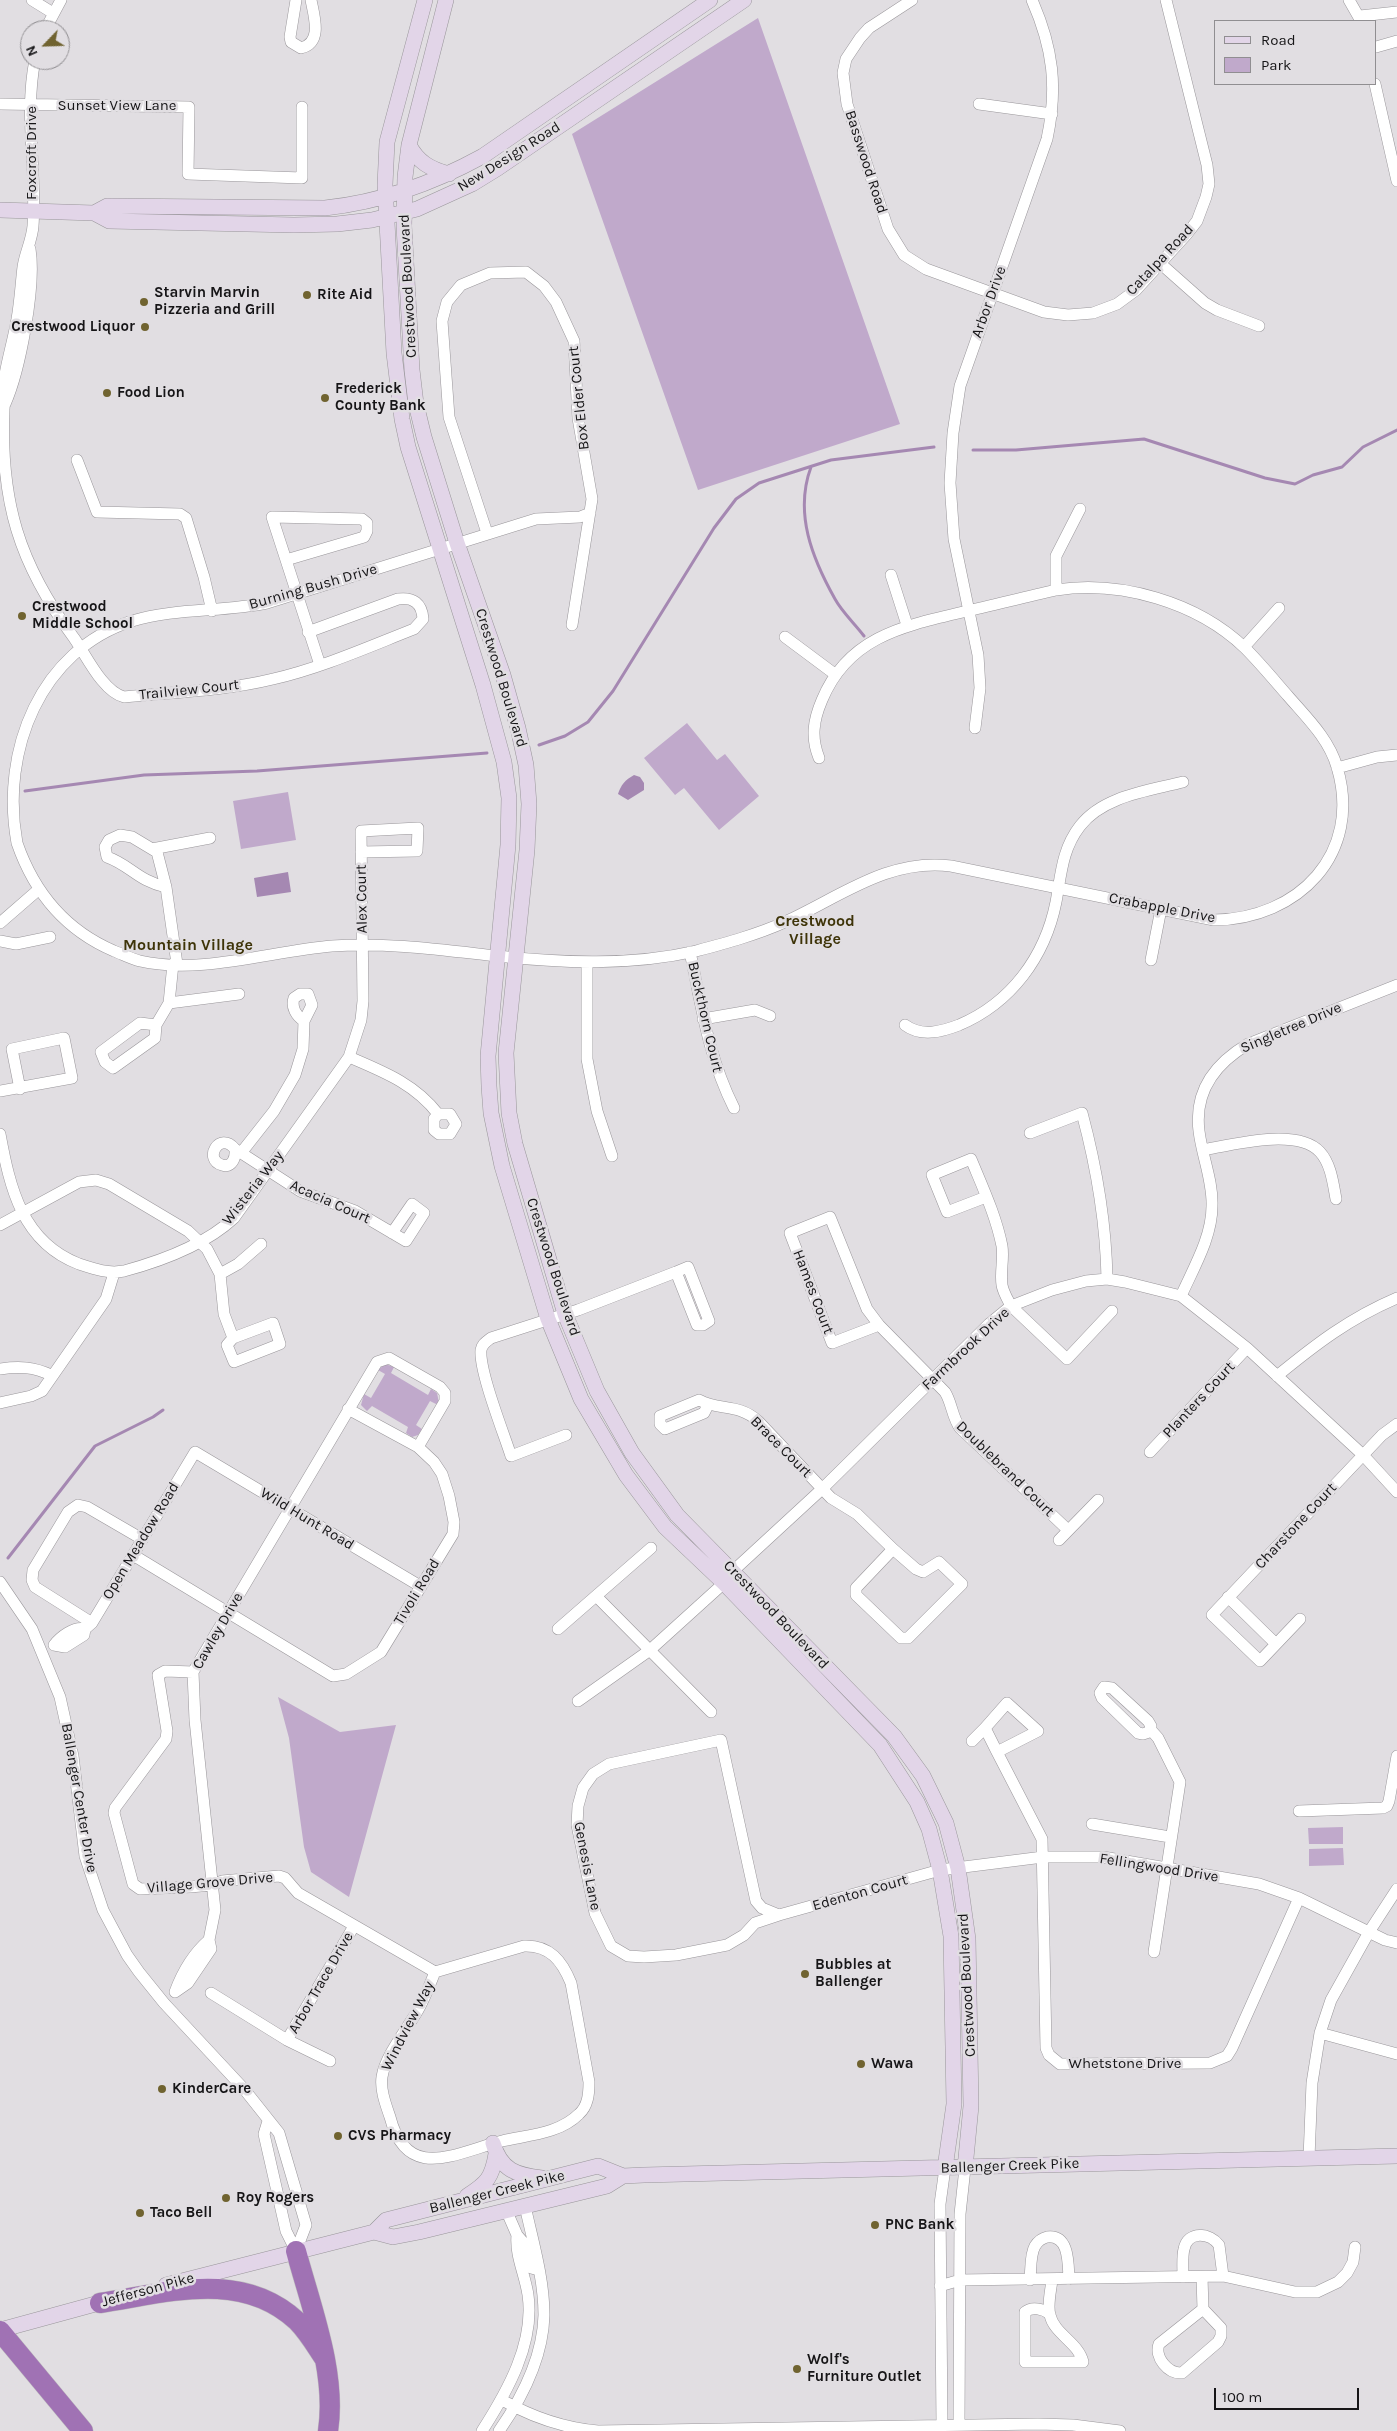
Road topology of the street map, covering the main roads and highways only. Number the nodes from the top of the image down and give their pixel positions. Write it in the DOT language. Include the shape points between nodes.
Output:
graph roads {
  1 [pos="424,0"];
  2 [pos="446,0"];
  3 [pos="710,0"];
  4 [pos="744,0"];
  5 [pos="685,16"];
  6 [pos="695,34"];
  7 [pos="409,144"];
  8 [pos="449,174"];
  9 [pos="405,192"];
  10 [pos="386,196"];
  11 [pos="0,210"];
  12 [pos="94,213"];
  13 [pos="404,214"];
  14 [pos="388,217"];
  15 [pos="394,353"];
  16 [pos="424,437"];
  17 [pos="1397,2156"];
  18 [pos="945,2168"];
  19 [pos="965,2168"];
  20 [pos="623,2176"];
  21 [pos="546,2179"];
  22 [pos="457,2202"];
  23 [pos="374,2232"];
  24 [pos="296,2251"];
  25 [pos="100,2303"];
  26 [pos="0,2330"];
  27 [pos="324,2358"];
  28 [pos="83,2431"];
  29 [pos="328,2431"];
  1 -- 10 [label="main road, Crestwood Boulevard" via="387,142"];
  2 -- 7 [label="main road, Crestwood Boulevard"];
  3 -- 5 [label="main road, New Design Road"];
  4 -- 6 [label="main road, New Design Road"];
  5 -- 6 [label="main road"];
  5 -- 8 [label="main road, New Design Road" via="522,130"];
  6 -- 13 [label="main road, New Design Road" via="498,168 472,184"];
  7 -- 8 [label="main road" via="423,164"];
  7 -- 9 [label="main road, Crestwood Boulevard"];
  8 -- 9 [label="main road, New Design Road"];
  9 -- 10 [label="main road, New Design Road"];
  9 -- 13 [label="main road, Crestwood Boulevard"];
  10 -- 12 [label="main road, New Design Road" via="358,205 325,208 107,206"];
  10 -- 14 [label="main road, Crestwood Boulevard"];
  11 -- 12 [label="main road, New Design Road"];
  12 -- 14 [label="main road, New Design Road" via="108,220 294,225 336,224"];
  13 -- 14 [label="main road, New Design Road"];
  13 -- 16 [label="main road, Crestwood Boulevard" via="412,370"];
  14 -- 15 [label="main road, Crestwood Boulevard"];
  15 -- 16 [label="main road" via="404,366 409,393"];
  15 -- 18 [label="main road, Crestwood Boulevard" via="404,428 489,703 504,762 509,798 508,845 488,1056 492,1113 502,1166 548,1319 581,1399 626,1475 665,1527 724,1583 880,1745 917,1802 929,1829 940,1870 951,1936 954,2095"];
  16 -- 19 [label="main road, Crestwood Boulevard" via="503,675 526,765 527,850 506,1053 509,1113 515,1144 566,1314 597,1392 632,1453 677,1515 894,1736 923,1776 946,1823 958,1868 968,1948 971,2106"];
  17 -- 19 [label="main road, Ballenger Creek Pike"];
  18 -- 19 [label="main road, Ballenger Creek Pike"];
  18 -- 20 [label="main road, Ballenger Creek Pike" via="678,2172"];
  20 -- 21 [label="main road, Ballenger Creek Pike" via="598,2166"];
  20 -- 23 [label="main road, Ballenger Creek Pike" via="607,2186 507,2212 393,2237"];
  21 -- 22 [label="main road, Ballenger Creek Pike"];
  21 -- 22 [label="main road" via="512,2172 495,2149 491,2177"];
  22 -- 23 [label="main road, Ballenger Creek Pike" via="386,2220"];
  23 -- 24 [label="main road, Ballenger Creek Pike"];
  24 -- 25 [label="main road, Jefferson Pike"];
  24 -- 27 [label="highway"];
  25 -- 26 [label="main road, Jefferson Pike"];
  25 -- 27 [label="highway" via="199,2288 255,2294 299,2323"];
  26 -- 28 [label="highway"];
  27 -- 29 [label="highway" via="330,2389"];
}
